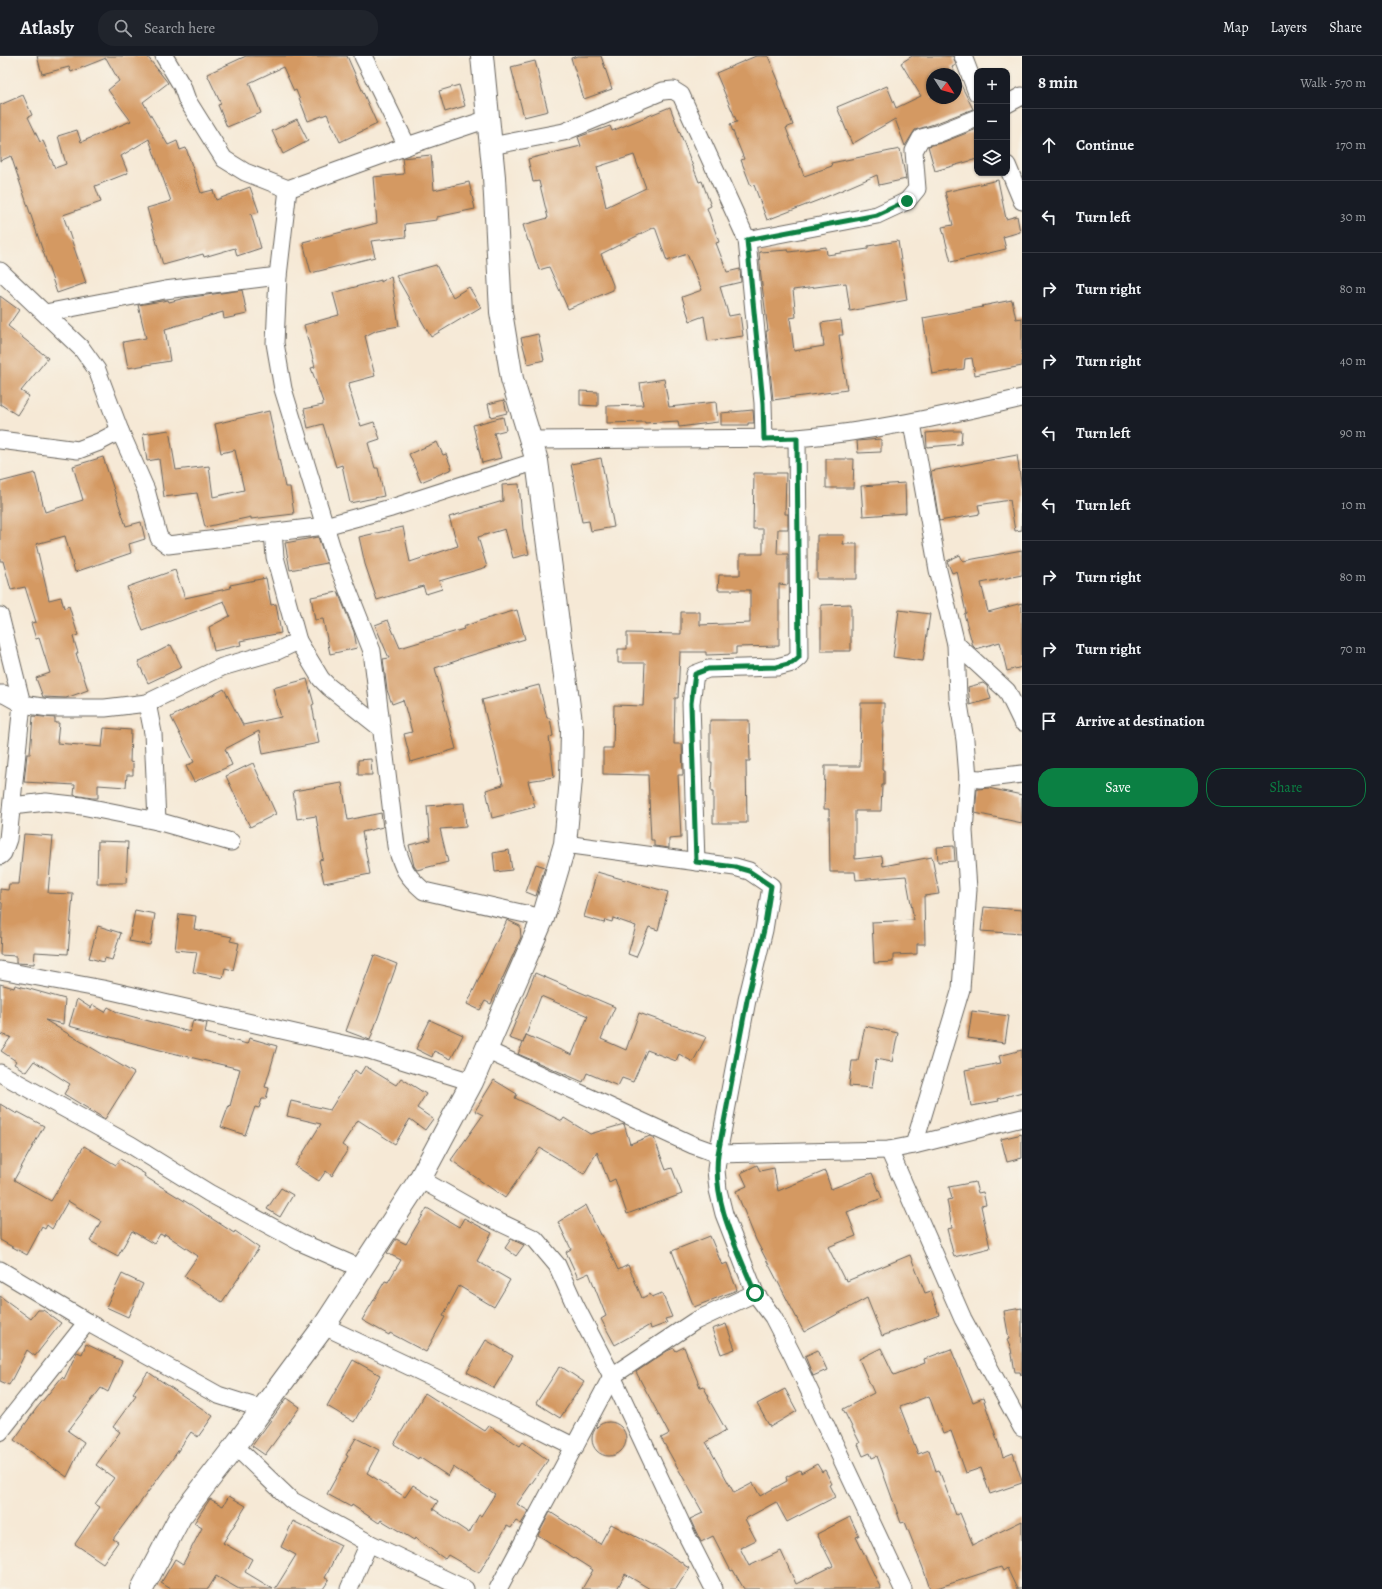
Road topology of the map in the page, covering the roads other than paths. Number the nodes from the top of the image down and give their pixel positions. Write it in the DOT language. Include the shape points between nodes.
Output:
graph roads {
  1 [pos="164,56"];
  2 [pos="363,56"];
  3 [pos="482,56"];
  4 [pos="963,56"];
  5 [pos="974,85"];
  6 [pos="1022,96"];
  7 [pos="1010,102"];
  8 [pos="488,119"];
  9 [pos="974,119"];
  10 [pos="407,146"];
  11 [pos="491,146"];
  12 [pos="1010,172"];
  13 [pos="288,189"];
  14 [pos="1022,201"];
  15 [pos="747,240"];
  16 [pos="0,271"];
  17 [pos="278,276"];
  18 [pos="44,314"];
  19 [pos="1022,398"];
  20 [pos="912,423"];
  21 [pos="120,431"];
  22 [pos="797,438"];
  23 [pos="764,439"];
  24 [pos="0,440"];
  25 [pos="532,440"];
  26 [pos="537,461"];
  27 [pos="325,526"];
  28 [pos="273,532"];
  29 [pos="0,616"];
  30 [pos="298,641"];
  31 [pos="956,644"];
  32 [pos="0,694"];
  33 [pos="147,703"];
  34 [pos="22,704"];
  35 [pos="1022,722"];
  36 [pos="382,729"];
  37 [pos="1022,774"];
  38 [pos="968,778"];
  39 [pos="12,806"];
  40 [pos="157,821"];
  41 [pos="231,842"];
  42 [pos="566,844"];
  43 [pos="0,856"];
  44 [pos="696,862"];
  45 [pos="543,918"];
  46 [pos="0,970"];
  47 [pos="486,1050"];
  48 [pos="0,1073"];
  49 [pos="472,1082"];
  50 [pos="1022,1118"];
  51 [pos="914,1145"];
  52 [pos="889,1150"];
  53 [pos="718,1154"];
  54 [pos="420,1179"];
  55 [pos="360,1268"];
  56 [pos="0,1270"];
  57 [pos="755,1293"];
  58 [pos="87,1322"];
  59 [pos="324,1326"];
  60 [pos="612,1376"];
  61 [pos="262,1409"];
  62 [pos="1022,1428"];
  63 [pos="0,1432"];
  64 [pos="235,1446"];
  65 [pos="575,1447"];
  66 [pos="369,1543"];
  67 [pos="142,1589"];
  68 [pos="349,1589"];
  69 [pos="465,1589"];
  70 [pos="498,1589"];
  71 [pos="714,1589"];
  72 [pos="903,1589"];
  1 -- 13 [label="street" via="182,86 187,100 224,159 245,172"];
  2 -- 10 [label="street"];
  3 -- 8 [label="street"];
  4 -- 5 [label="street"];
  6 -- 7 [label="street"];
  8 -- 10 [label="street"];
  8 -- 11 [label="street"];
  9 -- 15 [label="street" via="921,138 914,152 917,189 907,201 877,215"];
  10 -- 13 [label="street"];
  11 -- 15 [label="street" via="564,132 663,91 673,90 681,95"];
  11 -- 25 [label="street" via="502,319 512,379"];
  12 -- 14 [label="street"];
  13 -- 17 [label="street"];
  15 -- 23 [label="street" via="763,403"];
  16 -- 18 [label="street"];
  17 -- 18 [label="street" via="165,290"];
  17 -- 27 [label="street" via="275,344 283,389"];
  18 -- 21 [label="street" via="82,349 97,370"];
  19 -- 20 [label="street"];
  20 -- 22 [label="street"];
  20 -- 31 [label="street" via="938,570"];
  21 -- 24 [label="street" via="78,450"];
  21 -- 28 [label="street" via="146,490 159,538 164,543 168,545"];
  22 -- 23 [label="street"];
  22 -- 44 [label="street" via="799,657 792,663 777,667 708,669 695,674 691,703"];
  23 -- 25 [label="street"];
  25 -- 26 [label="street"];
  26 -- 27 [label="street" via="391,508"];
  26 -- 42 [label="street" via="572,730"];
  27 -- 28 [label="street"];
  27 -- 36 [label="street" via="372,651"];
  28 -- 30 [label="street" via="275,557"];
  29 -- 34 [label="street"];
  30 -- 33 [label="street" via="277,651 222,667"];
  30 -- 36 [label="street" via="321,679"];
  31 -- 35 [label="street" via="1008,691"];
  31 -- 38 [label="street" via="958,698"];
  32 -- 34 [label="street"];
  33 -- 34 [label="street" via="105,708 49,708"];
  33 -- 40 [label="street" via="153,733"];
  34 -- 39 [label="street"];
  36 -- 45 [label="street" via="396,846 403,869 410,880 424,891"];
  37 -- 38 [label="street"];
  38 -- 51 [label="street" via="964,831 968,889 961,989"];
  39 -- 40 [label="street" via="46,802"];
  39 -- 43 [label="street" via="8,839"];
  40 -- 41 [label="street"];
  42 -- 44 [label="street"];
  42 -- 45 [label="street"];
  44 -- 53 [label="street" via="749,871 771,886"];
  45 -- 47 [label="street"];
  46 -- 49 [label="street" via="102,989 369,1050"];
  47 -- 49 [label="street"];
  47 -- 53 [label="street" via="692,1145"];
  48 -- 55 [label="street" via="131,1144 209,1193 300,1242"];
  49 -- 54 [label="street"];
  50 -- 51 [label="street"];
  51 -- 52 [label="street"];
  52 -- 53 [label="street"];
  52 -- 62 [label="street" via="963,1319"];
  53 -- 57 [label="street" via="718,1190 724,1214"];
  54 -- 55 [label="street"];
  54 -- 60 [label="street" via="535,1239 556,1265"];
  55 -- 59 [label="street"];
  56 -- 58 [label="street"];
  57 -- 60 [label="street" via="694,1321"];
  57 -- 72 [label="street" via="773,1317 793,1356"];
  58 -- 61 [label="street" via="218,1395"];
  58 -- 63 [label="street"];
  59 -- 61 [label="street"];
  59 -- 65 [label="street"];
  60 -- 65 [label="street"];
  60 -- 71 [label="street"];
  61 -- 64 [label="street"];
  64 -- 66 [label="street" via="291,1500"];
  64 -- 67 [label="street" via="180,1516"];
  65 -- 70 [label="street"];
  66 -- 68 [label="street"];
  66 -- 69 [label="street"];
}
